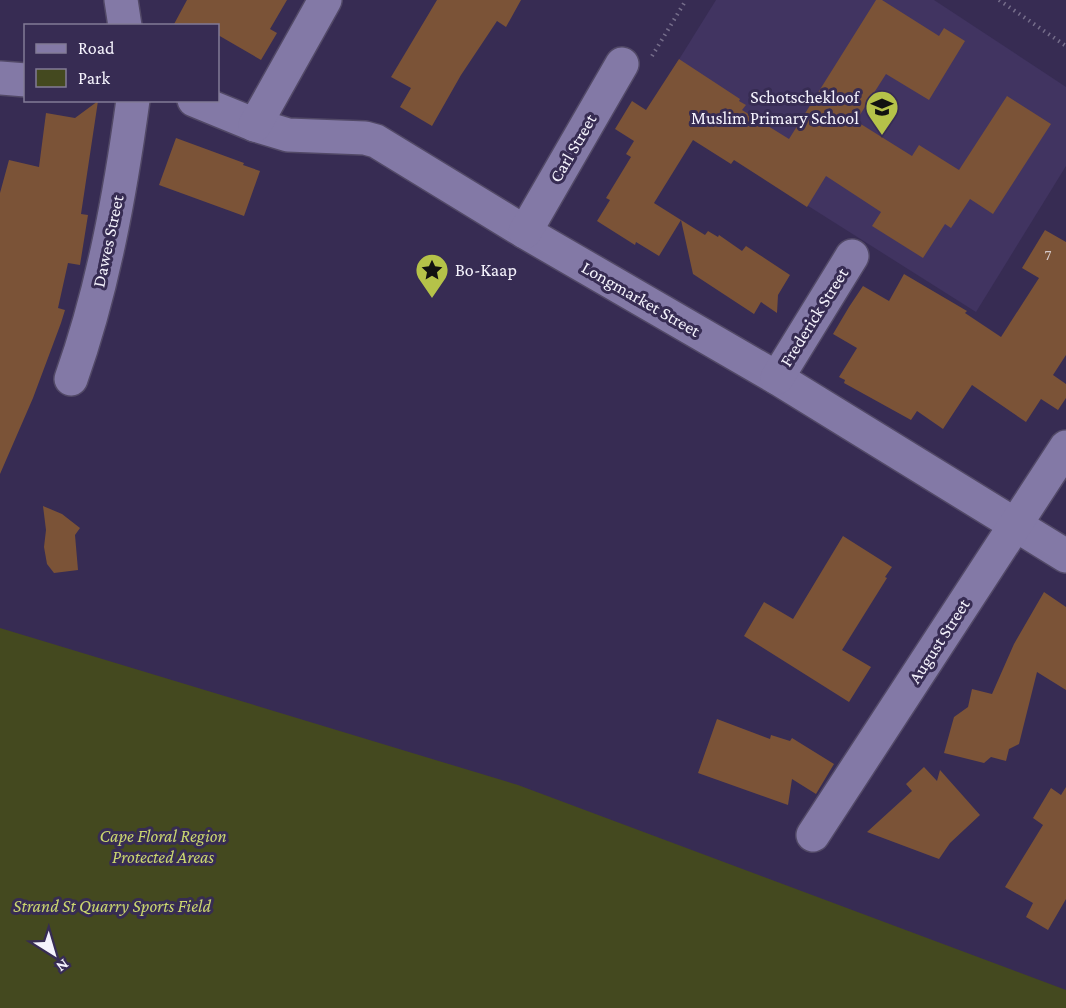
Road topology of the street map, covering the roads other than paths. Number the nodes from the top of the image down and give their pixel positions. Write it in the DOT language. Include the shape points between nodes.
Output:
graph roads {
  1 [pos="121,0"];
  2 [pos="325,0"];
  3 [pos="125,24"];
  4 [pos="622,64"];
  5 [pos="0,78"];
  6 [pos="24,80"];
  7 [pos="133,102"];
  8 [pos="199,102"];
  9 [pos="255,125"];
  10 [pos="525,232"];
  11 [pos="852,256"];
  12 [pos="777,378"];
  13 [pos="71,379"];
  14 [pos="1066,447"];
  15 [pos="1015,524"];
  16 [pos="1066,556"];
  17 [pos="813,835"];
  1 -- 3 [label="street"];
  2 -- 9 [label="street"];
  4 -- 10 [label="street, Carl Street"];
  5 -- 6 [label="street"];
  7 -- 13 [label="street, Dawes Street" via="108,248 88,330"];
  8 -- 9 [label="street, Longmarket Street"];
  9 -- 10 [label="street, Longmarket Street" via="288,135 376,141"];
  10 -- 12 [label="street, Longmarket Street"];
  11 -- 12 [label="street, Frederick Street"];
  12 -- 15 [label="street, Longmarket Street"];
  14 -- 15 [label="street, August Street"];
  15 -- 16 [label="street, Longmarket Street"];
  15 -- 17 [label="street, August Street"];
}
